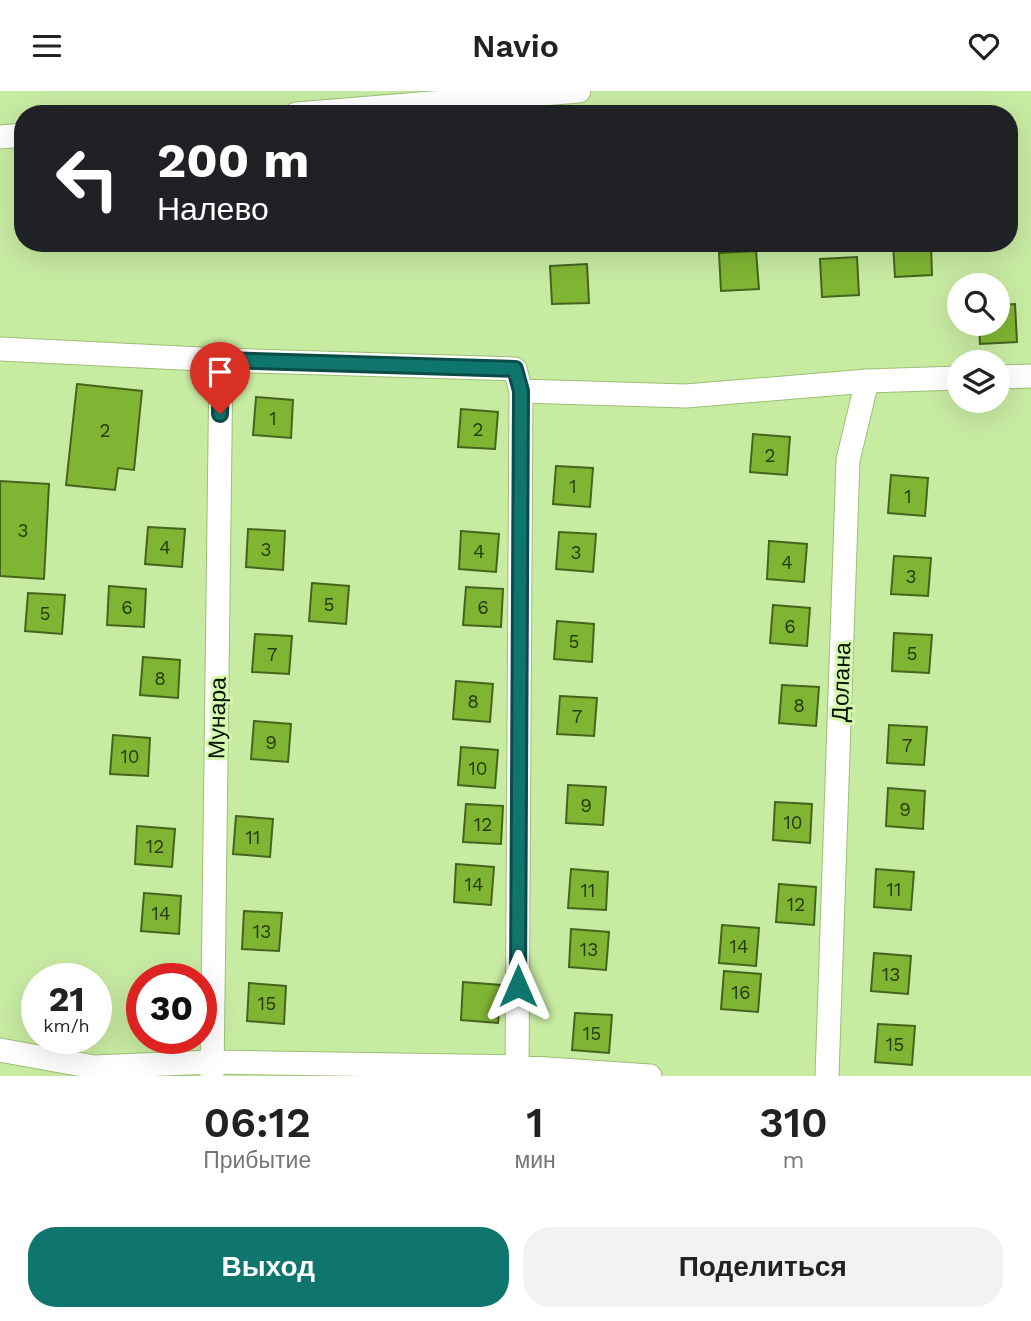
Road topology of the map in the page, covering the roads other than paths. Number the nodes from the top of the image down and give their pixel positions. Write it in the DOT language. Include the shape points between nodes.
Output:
graph roads {
  1 [pos="579,91"];
  2 [pos="429,102"];
  3 [pos="396,105"];
  4 [pos="0,349"];
  5 [pos="221,360"];
  6 [pos="1031,376"];
  7 [pos="1010,377"];
  8 [pos="947,378"];
  9 [pos="867,381"];
  10 [pos="521,391"];
  11 [pos="0,1050"];
  12 [pos="212,1069"];
  13 [pos="517,1072"];
  14 [pos="650,1076"];
  15 [pos="827,1076"];
  1 -- 2 [label="street"];
  2 -- 3 [label="street"];
  4 -- 5 [label="street"];
  5 -- 10 [label="street" via="515,369"];
  5 -- 12 [label="street, Мунара"];
  6 -- 7 [label="street"];
  8 -- 9 [label="street"];
  9 -- 10 [label="street" via="686,396"];
  9 -- 15 [label="street, Долана" via="848,460"];
  10 -- 13 [label="street"];
  11 -- 12 [label="street" via="94,1067"];
  12 -- 13 [label="street"];
  13 -- 14 [label="street"];
}
